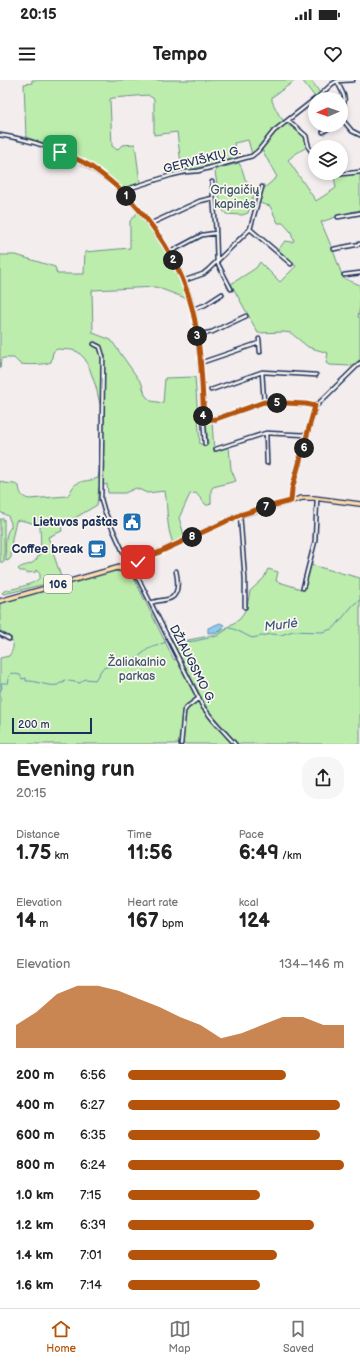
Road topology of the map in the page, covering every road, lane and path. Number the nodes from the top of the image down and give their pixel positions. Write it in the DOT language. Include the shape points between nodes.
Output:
graph roads {
  1 [pos="353,80"];
  2 [pos="337,81"];
  3 [pos="323,92"];
  4 [pos="343,92"];
  5 [pos="308,104"];
  6 [pos="288,120"];
  7 [pos="348,126"];
  8 [pos="0,135"];
  9 [pos="360,135"];
  10 [pos="308,144"];
  11 [pos="360,172"];
  12 [pos="348,173"];
  13 [pos="212,182"];
  14 [pos="262,186"];
  15 [pos="121,191"];
  16 [pos="213,198"];
  17 [pos="360,213"];
  18 [pos="338,217"];
  19 [pos="150,224"];
  20 [pos="250,229"];
  21 [pos="216,232"];
  22 [pos="360,244"];
  23 [pos="334,249"];
  24 [pos="170,252"];
  25 [pos="217,262"];
  26 [pos="291,264"];
  27 [pos="360,273"];
  28 [pos="344,275"];
  29 [pos="183,281"];
  30 [pos="231,289"];
  31 [pos="222,294"];
  32 [pos="193,309"];
  33 [pos="246,316"];
  34 [pos="197,335"];
  35 [pos="94,344"];
  36 [pos="260,352"];
  37 [pos="200,363"];
  38 [pos="360,363"];
  39 [pos="262,372"];
  40 [pos="316,375"];
  41 [pos="212,390"];
  42 [pos="264,402"];
  43 [pos="315,406"];
  44 [pos="204,420"];
  45 [pos="266,432"];
  46 [pos="307,436"];
  47 [pos="205,444"];
  48 [pos="216,449"];
  49 [pos="267,463"];
  50 [pos="317,499"];
  51 [pos="291,501"];
  52 [pos="360,504"];
  53 [pos="240,515"];
  54 [pos="145,558"];
  55 [pos="128,563"];
  56 [pos="114,568"];
  57 [pos="132,568"];
  58 [pos="126,569"];
  59 [pos="176,571"];
  60 [pos="302,588"];
  61 [pos="0,601"];
  62 [pos="151,603"];
  63 [pos="245,606"];
  64 [pos="0,634"];
  65 [pos="9,640"];
  66 [pos="199,698"];
  67 [pos="181,744"];
  68 [pos="235,744"];
  1 -- 2 [label="street"];
  2 -- 3 [label="street, GERVIŠKIŲ G."];
  2 -- 4 [label="street"];
  5 -- 6 [label="street, GERVIŠKIŲ G."];
  6 -- 10 [label="street" via="306,136"];
  6 -- 15 [label="street, GERVIŠKIŲ G." via="274,131 252,156 210,169 180,173"];
  7 -- 9 [label="street"];
  8 -- 15 [label="street" via="24,139 60,152 88,165"];
  11 -- 12 [label="street"];
  13 -- 16 [label="street"];
  14 -- 20 [label="street"];
  15 -- 19 [label="street"];
  16 -- 19 [label="street" via="200,201"];
  16 -- 21 [label="street"];
  17 -- 18 [label="street"];
  19 -- 24 [label="street"];
  20 -- 25 [label="street"];
  20 -- 26 [label="street"];
  21 -- 24 [label="street" via="202,235"];
  21 -- 25 [label="street"];
  22 -- 23 [label="street"];
  24 -- 29 [label="street"];
  25 -- 29 [label="street" via="203,274"];
  25 -- 30 [label="street"];
  27 -- 28 [label="street"];
  29 -- 32 [label="street"];
  31 -- 32 [label="street"];
  32 -- 34 [label="street"];
  33 -- 34 [label="street" via="212,332"];
  34 -- 37 [label="street"];
  35 -- 55 [label="street" via="100,347 103,357 101,499"];
  36 -- 37 [label="street" via="259,341"];
  37 -- 44 [label="street"];
  38 -- 43 [label="street"];
  39 -- 40 [label="street"];
  39 -- 41 [label="street"];
  39 -- 42 [label="street"];
  42 -- 43 [label="street"];
  42 -- 44 [label="street" via="216,419"];
  43 -- 46 [label="street"];
  44 -- 47 [label="street"];
  45 -- 46 [label="street"];
  45 -- 48 [label="street"];
  45 -- 49 [label="street"];
  46 -- 51 [label="street"];
  50 -- 51 [label="main road, 106" via="302,498"];
  50 -- 52 [label="main road, 106"];
  50 -- 60 [label="street" via="315,541"];
  51 -- 53 [label="main road, 106"];
  53 -- 54 [label="main road, 106"];
  53 -- 63 [label="street"];
  54 -- 55 [label="main road, 106"];
  54 -- 57 [label="main road, 106"];
  55 -- 56 [label="main road, 106"];
  55 -- 57 [label="main road"];
  55 -- 58 [label="main road"];
  56 -- 58 [label="main road, 106"];
  56 -- 61 [label="main road, 106"];
  57 -- 58 [label="main road"];
  57 -- 62 [label="street, DŽIAUGSMO G."];
  59 -- 62 [label="street" via="176,594"];
  62 -- 66 [label="street, DŽIAUGSMO G."];
  64 -- 65 [label="street"];
  66 -- 67 [label="street" via="184,711"];
  66 -- 68 [label="street, DŽIAUGSMO G." via="208,714"];
}
